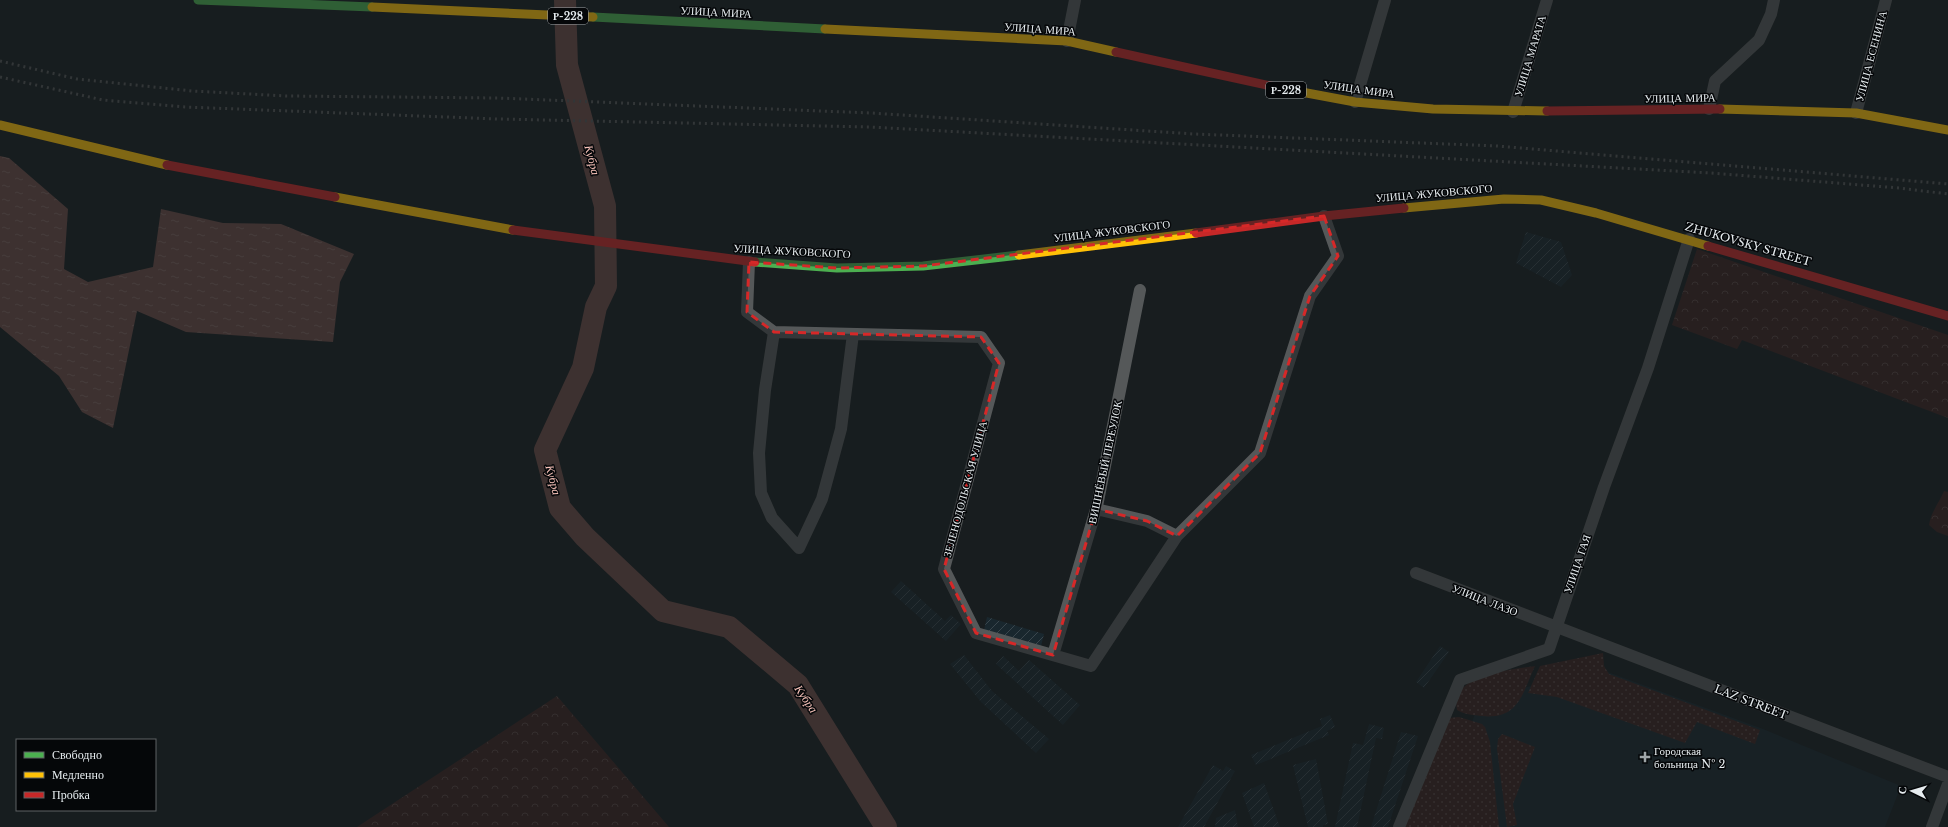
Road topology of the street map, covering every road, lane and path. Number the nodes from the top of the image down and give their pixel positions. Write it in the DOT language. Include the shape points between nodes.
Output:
graph roads {
  1 [pos="198,0"];
  2 [pos="1075,0"];
  3 [pos="1385,0"];
  4 [pos="1547,0"];
  5 [pos="1774,0"];
  6 [pos="1886,0"];
  7 [pos="1067,41"];
  8 [pos="1354,102"];
  9 [pos="1709,109"];
  10 [pos="1514,112"];
  11 [pos="1856,113"];
  12 [pos="0,125"];
  13 [pos="1948,130"];
  14 [pos="1324,216"];
  15 [pos="1689,239"];
  16 [pos="749,262"];
  17 [pos="1140,290"];
  18 [pos="1948,316"];
  19 [pos="774,332"];
  20 [pos="853,334"];
  21 [pos="1096,509"];
  22 [pos="1178,536"];
  23 [pos="1416,573"];
  24 [pos="1555,627"];
  25 [pos="1053,655"];
  26 [pos="1948,777"];
  27 [pos="1948,784"];
  28 [pos="1400,827"];
  29 [pos="1932,827"];
  1 -- 7 [label="main road, УЛИЦА МИРА / Р-228"];
  2 -- 7 [label="street"];
  3 -- 8 [label="street"];
  4 -- 10 [label="street, УЛИЦА МАРАТА"];
  5 -- 9 [label="street" via="1759,40 1715,81"];
  6 -- 11 [label="street, УЛИЦА ЕСЕНИНА"];
  7 -- 8 [label="main road, УЛИЦА МИРА / Р-228" via="1272,87"];
  8 -- 10 [label="main road, УЛИЦА МИРА / Р-228"];
  9 -- 10 [label="main road, УЛИЦА МИРА / Р-228"];
  9 -- 11 [label="main road, УЛИЦА МИРА / Р-228"];
  11 -- 13 [label="main road, УЛИЦА МИРА / Р-228"];
  12 -- 16 [label="main road, УЛИЦА ЖУКОВСКОГО" via="189,170 493,227"];
  14 -- 15 [label="main road, ZHUKOVSKY STREET" via="1504,199 1541,200 1596,212"];
  14 -- 16 [label="main road, УЛИЦА ЖУКОВСКОГО" via="923,266 837,268"];
  14 -- 22 [label="street" via="1338,256 1310,296 1260,453"];
  15 -- 18 [label="main road, ZHUKOVSKY STREET"];
  15 -- 24 [label="street, УЛИЦА ГАЯ" via="1648,368"];
  16 -- 19 [label="street" via="747,312"];
  17 -- 21 [label="street, ВИШНЁВЫЙ ПЕРЕУЛОК"];
  19 -- 20 [label="street"];
  19 -- 20 [label="street" via="759,453 761,493 772,518 799,548 822,499 840,431"];
  20 -- 25 [label="street, ЗЕЛЕНОДОЛЬСКАЯ УЛИЦА" via="981,337 999,363 944,569 976,633"];
  21 -- 22 [label="street" via="1147,521"];
  21 -- 25 [label="street, ВИШНЁВЫЙ ПЕРЕУЛОК"];
  22 -- 25 [label="street, ЗЕЛЕНОДОЛЬСКАЯ УЛИЦА" via="1092,666"];
  23 -- 24 [label="street, УЛИЦА ЛАЗО"];
  24 -- 26 [label="street, LAZ STREET"];
  24 -- 28 [label="street, УЛИЦА ГАЯ" via="1549,649 1460,680"];
  27 -- 29 [label="street"];
}
